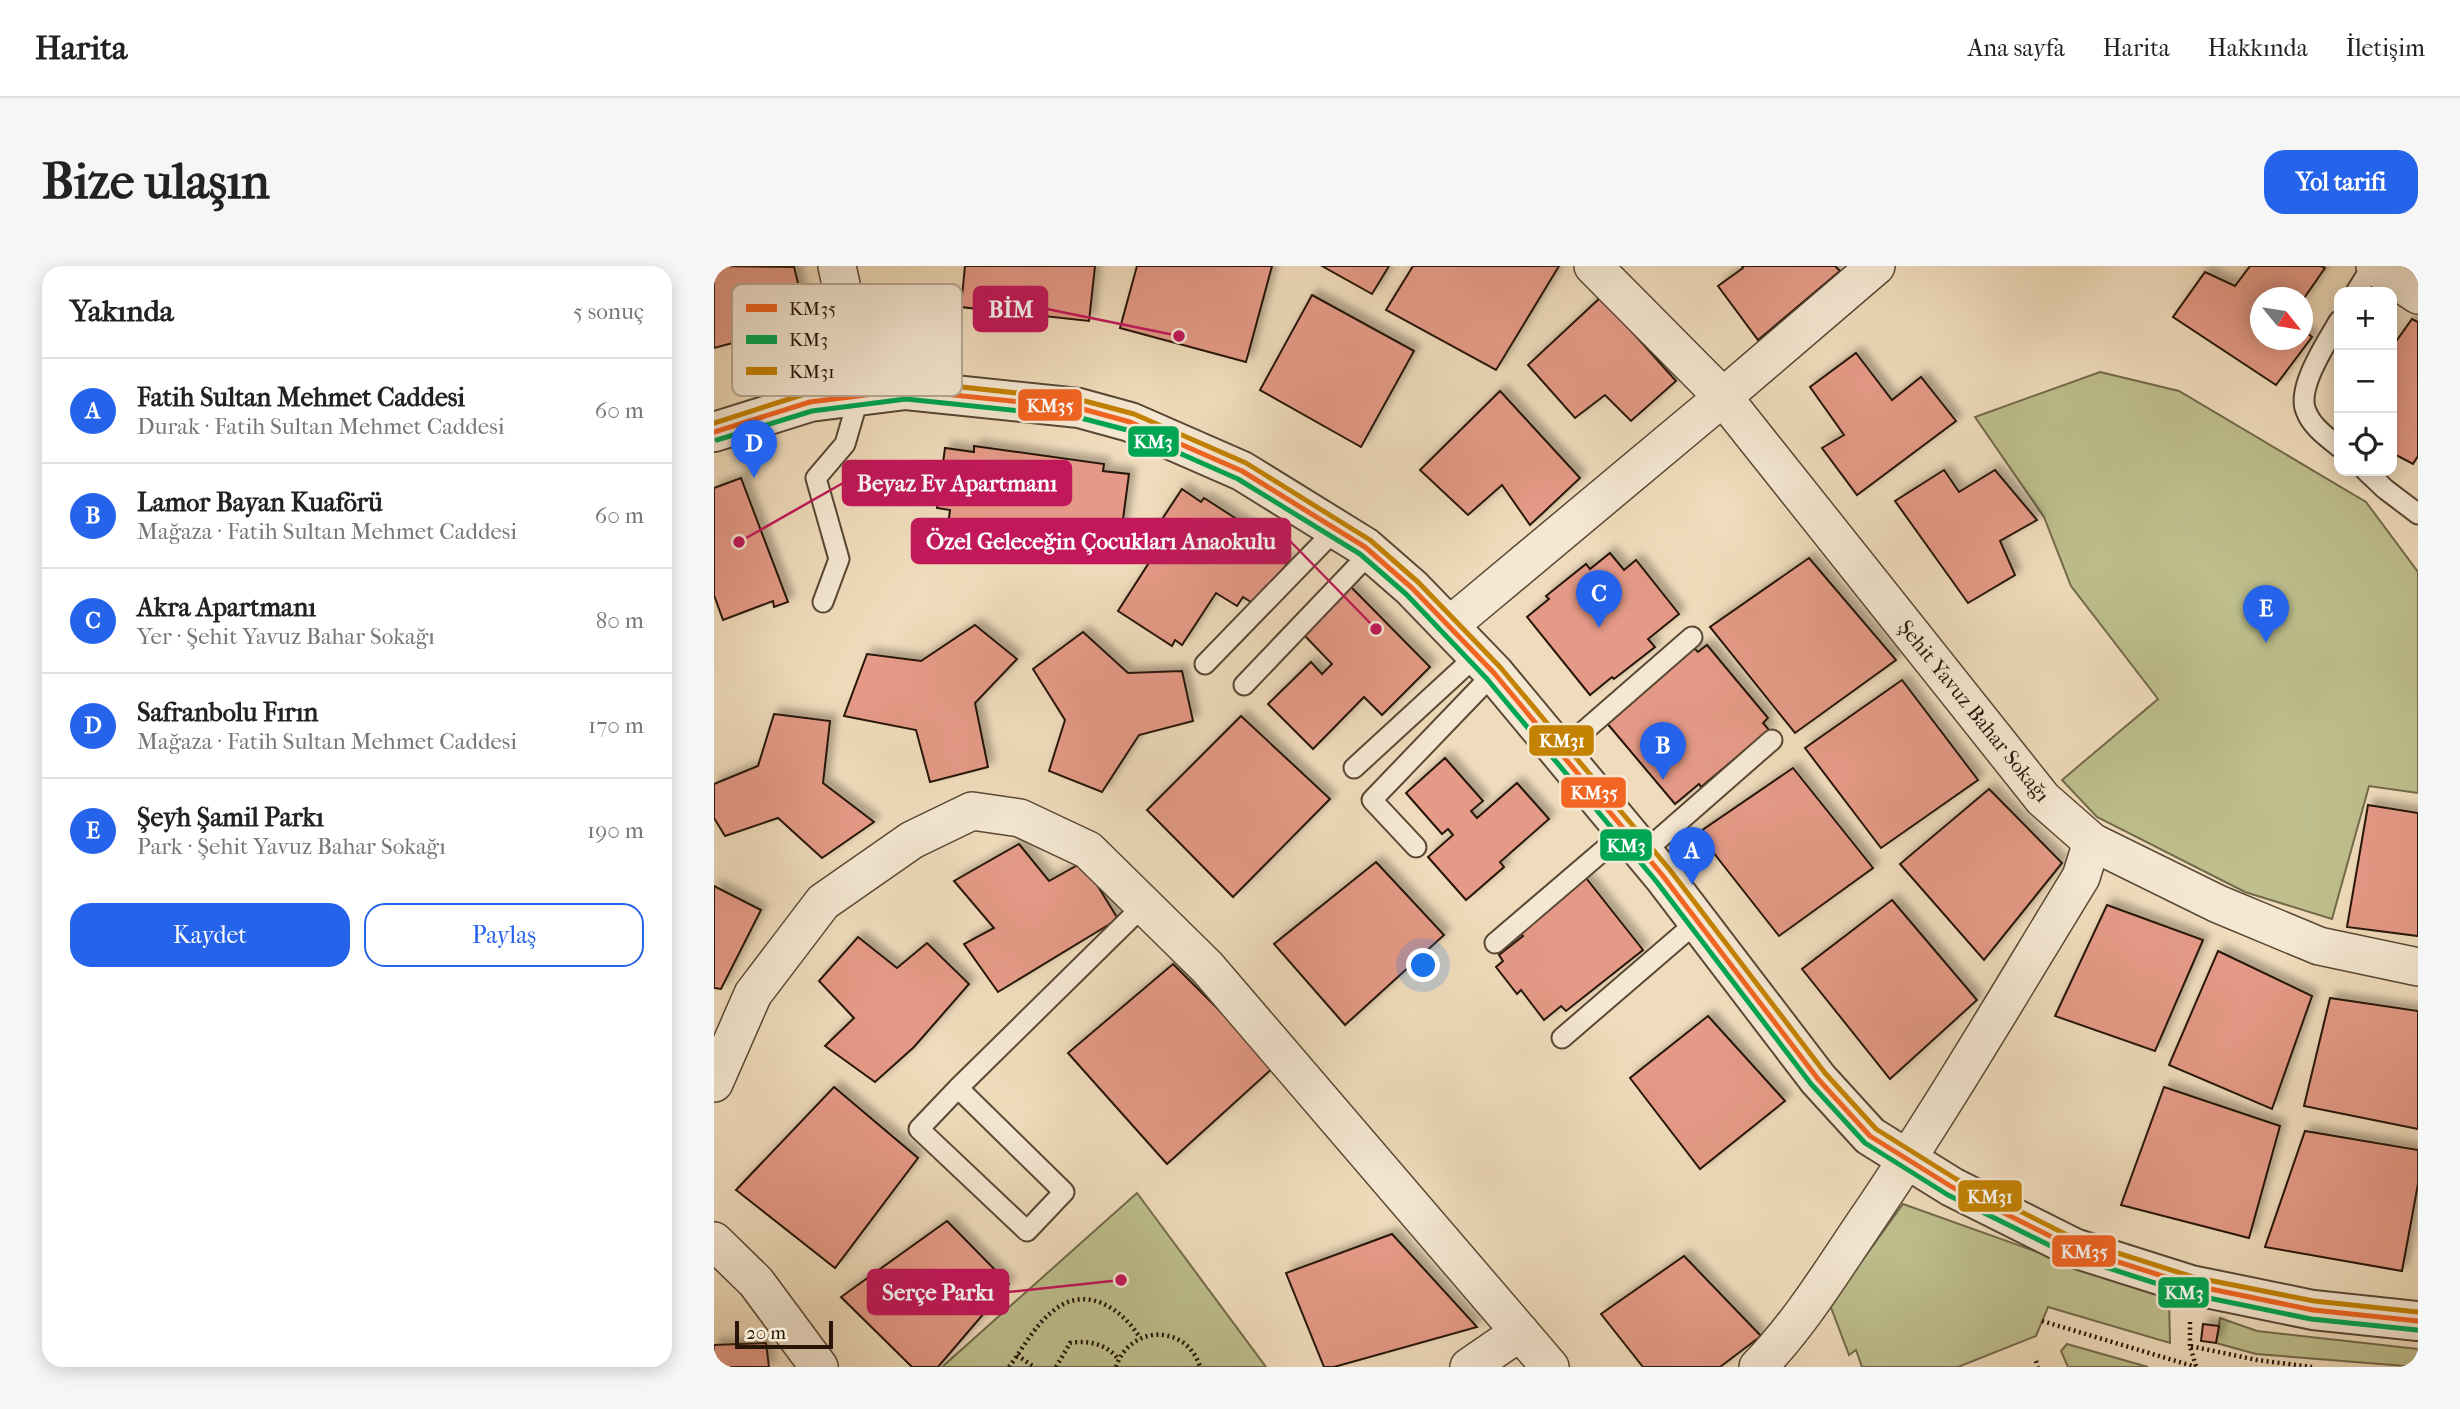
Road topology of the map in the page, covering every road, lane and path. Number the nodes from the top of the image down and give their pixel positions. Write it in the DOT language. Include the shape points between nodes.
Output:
graph roads {
  1 [pos="836,266"];
  2 [pos="1593,266"];
  3 [pos="1877,266"];
  4 [pos="2374,266"];
  5 [pos="840,284"];
  6 [pos="2359,287"];
  7 [pos="2418,295"];
  8 [pos="2334,330"];
  9 [pos="962,395"];
  10 [pos="855,396"];
  11 [pos="862,396"];
  12 [pos="1723,397"];
  13 [pos="714,432"];
  14 [pos="2334,443"];
  15 [pos="2372,476"];
  16 [pos="2418,514"];
  17 [pos="1337,528"];
  18 [pos="1371,552"];
  19 [pos="823,602"];
  20 [pos="1449,626"];
  21 [pos="1692,637"];
  22 [pos="1205,664"];
  23 [pos="1485,664"];
  24 [pos="1244,685"];
  25 [pos="1772,740"];
  26 [pos="1560,752"];
  27 [pos="1354,768"];
  28 [pos="1635,841"];
  29 [pos="2092,842"];
  30 [pos="1416,847"];
  31 [pos="1144,905"];
  32 [pos="1698,921"];
  33 [pos="1495,943"];
  34 [pos="2418,967"];
  35 [pos="1562,1038"];
  36 [pos="714,1083"];
  37 [pos="958,1088"];
  38 [pos="1908,1159"];
  39 [pos="714,1241"];
  40 [pos="2042,1321"];
  41 [pos="2418,1321"];
  42 [pos="1520,1332"];
  43 [pos="1140,1338"];
  44 [pos="1017,1355"];
  45 [pos="1118,1359"];
  46 [pos="819,1367"];
  47 [pos="1009,1367"];
  48 [pos="1034,1367"];
  49 [pos="1056,1367"];
  50 [pos="1116,1367"];
  51 [pos="1200,1367"];
  52 [pos="1469,1367"];
  53 [pos="1550,1367"];
  54 [pos="1758,1367"];
  55 [pos="2312,1367"];
  1 -- 5 [label="street"];
  2 -- 12 [label="street, Şehit Yavuz Bahar Sokağı"];
  3 -- 12 [label="street"];
  4 -- 6 [label="lane"];
  4 -- 7 [label="street"];
  8 -- 14 [label="lane" via="2304,395 2305,411"];
  9 -- 17 [label="street" via="1079,408 1130,422 1242,471"];
  10 -- 13 [label="street" via="810,402"];
  11 -- 19 [label="lane" via="845,444 816,478 839,559"];
  12 -- 20 [label="street"];
  12 -- 29 [label="street, Şehit Yavuz Bahar Sokağı" via="2043,799"];
  15 -- 16 [label="lane"];
  17 -- 18 [label="street"];
  17 -- 22 [label="lane"];
  18 -- 20 [label="street"];
  18 -- 24 [label="lane"];
  20 -- 23 [label="street"];
  21 -- 26 [label="lane"];
  23 -- 26 [label="street"];
  23 -- 27 [label="lane"];
  23 -- 30 [label="lane" via="1372,800"];
  25 -- 28 [label="lane"];
  26 -- 28 [label="street"];
  28 -- 32 [label="street"];
  28 -- 33 [label="lane"];
  29 -- 34 [label="street, Şehit Yavuz Bahar Sokağı" via="2218,904 2319,946"];
  29 -- 38 [label="street" via="2081,877"];
  31 -- 36 [label="street" via="1088,850 1020,818 972,811 912,840 823,902 753,994"];
  31 -- 37 [label="lane"];
  31 -- 42 [label="street" via="1207,967"];
  32 -- 35 [label="lane"];
  32 -- 38 [label="street" via="1818,1079 1870,1136"];
  37 -- 37 [label="lane" via="1064,1192 1027,1231 919,1129"];
  38 -- 41 [label="street" via="1952,1187 2074,1248 2191,1285 2313,1310"];
  38 -- 54 [label="street" via="1832,1272"];
  39 -- 46 [label="street" via="756,1282"];
  40 -- 55 [label="path" via="2196,1367 2190,1346"];
  42 -- 52 [label="street"];
  42 -- 53 [label="street"];
  43 -- 44 [label="path" via="1119,1312 1101,1302 1070,1301 1054,1310"];
  43 -- 45 [label="path"];
  43 -- 51 [label="path" via="1164,1334 1177,1338 1188,1346"];
  44 -- 47 [label="path"];
  44 -- 48 [label="path"];
  45 -- 49 [label="path" via="1111,1349 1084,1341 1070,1343"];
  45 -- 50 [label="path"];
}
